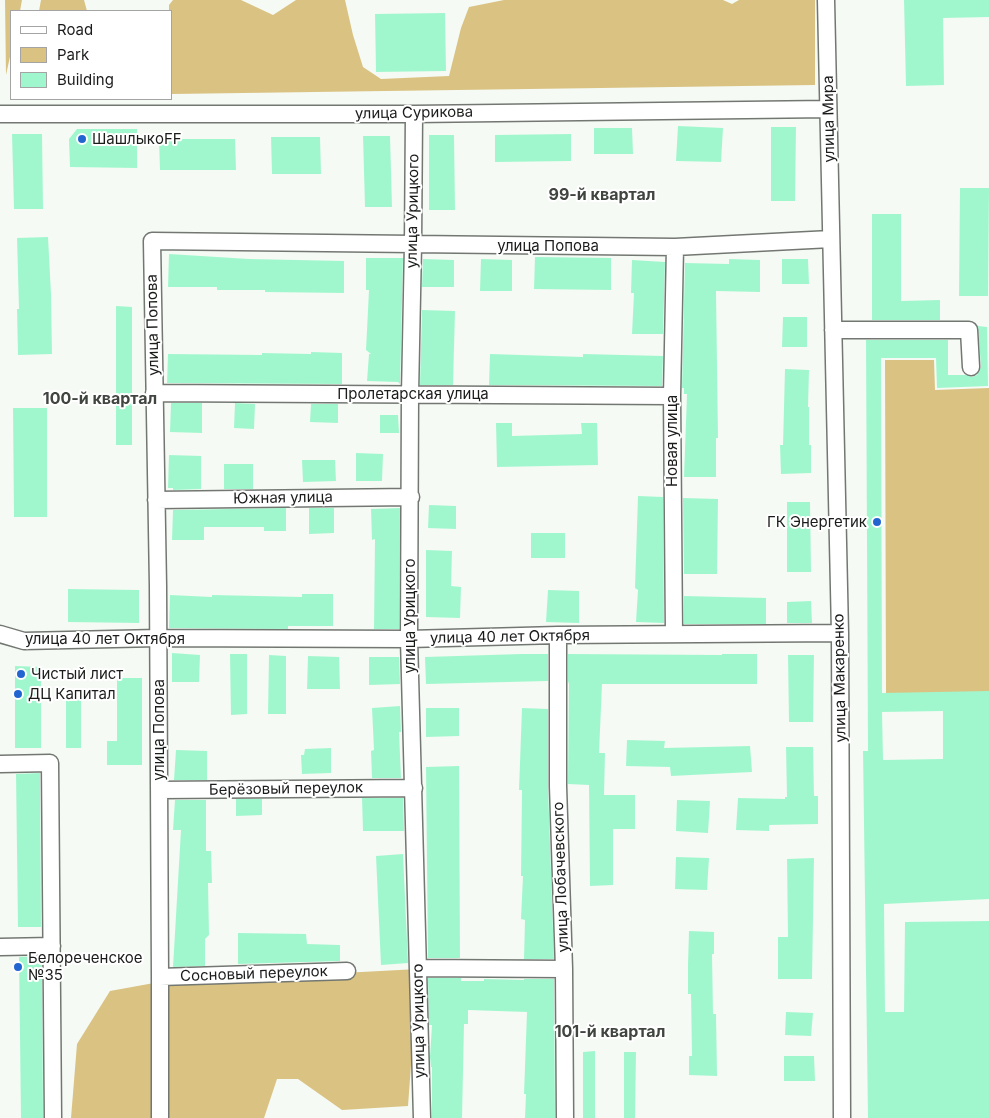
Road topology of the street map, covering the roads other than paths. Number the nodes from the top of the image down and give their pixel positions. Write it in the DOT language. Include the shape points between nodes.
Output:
graph roads {
  1 [pos="826,0"];
  2 [pos="828,109"];
  3 [pos="0,114"];
  4 [pos="414,114"];
  5 [pos="831,238"];
  6 [pos="413,245"];
  7 [pos="675,247"];
  8 [pos="833,330"];
  9 [pos="971,367"];
  10 [pos="154,394"];
  11 [pos="410,394"];
  12 [pos="672,396"];
  13 [pos="410,497"];
  14 [pos="156,500"];
  15 [pos="840,633"];
  16 [pos="0,634"];
  17 [pos="674,634"];
  18 [pos="558,635"];
  19 [pos="158,638"];
  20 [pos="409,639"];
  21 [pos="0,764"];
  22 [pos="414,788"];
  23 [pos="159,790"];
  24 [pos="0,946"];
  25 [pos="52,946"];
  26 [pos="418,968"];
  27 [pos="564,969"];
  28 [pos="347,971"];
  29 [pos="160,977"];
  30 [pos="53,1118"];
  31 [pos="160,1118"];
  32 [pos="422,1118"];
  33 [pos="565,1118"];
  34 [pos="842,1118"];
  1 -- 2 [label="street, улица Мира"];
  2 -- 4 [label="street, улица Сурикова"];
  2 -- 5 [label="street, улица Мира"];
  3 -- 4 [label="street, улица Сурикова"];
  4 -- 6 [label="street, улица Урицкого"];
  5 -- 7 [label="street, улица Попова"];
  5 -- 8 [label="street, улица Макаренко"];
  6 -- 7 [label="street, улица Попова"];
  6 -- 10 [label="street, улица Попова" via="152,241"];
  6 -- 11 [label="street, улица Урицкого"];
  7 -- 12 [label="street, Новая улица"];
  8 -- 9 [label="street" via="969,330"];
  8 -- 15 [label="street, улица Макаренко"];
  10 -- 11 [label="street, Пролетарская улица"];
  10 -- 14 [label="street, улица Попова"];
  11 -- 12 [label="street, Пролетарская улица"];
  11 -- 13 [label="street, улица Урицкого"];
  12 -- 17 [label="street, Новая улица"];
  13 -- 14 [label="street, Южная улица"];
  13 -- 20 [label="street, улица Урицкого"];
  14 -- 19 [label="street, улица Попова"];
  15 -- 17 [label="street, улица 40 лет Октября"];
  15 -- 34 [label="street, улица Макаренко"];
  16 -- 19 [label="street, улица 40 лет Октября" via="24,641"];
  17 -- 18 [label="street, улица 40 лет Октября"];
  18 -- 20 [label="street, улица 40 лет Октября"];
  18 -- 27 [label="street, улица Лобачевского" via="558,786"];
  19 -- 20 [label="street, улица 40 лет Октября"];
  19 -- 23 [label="street, улица Попова"];
  20 -- 22 [label="street, улица Урицкого"];
  21 -- 25 [label="street" via="50,763"];
  22 -- 23 [label="street, Берёзовый переулок"];
  22 -- 26 [label="street, улица Урицкого"];
  23 -- 29 [label="street, улица Попова"];
  24 -- 25 [label="street"];
  25 -- 30 [label="street"];
  26 -- 27 [label="street"];
  26 -- 32 [label="street, улица Урицкого"];
  27 -- 33 [label="street, улица Лобачевского"];
  28 -- 29 [label="street, Сосновый переулок"];
  29 -- 31 [label="street, улица Попова"];
}
